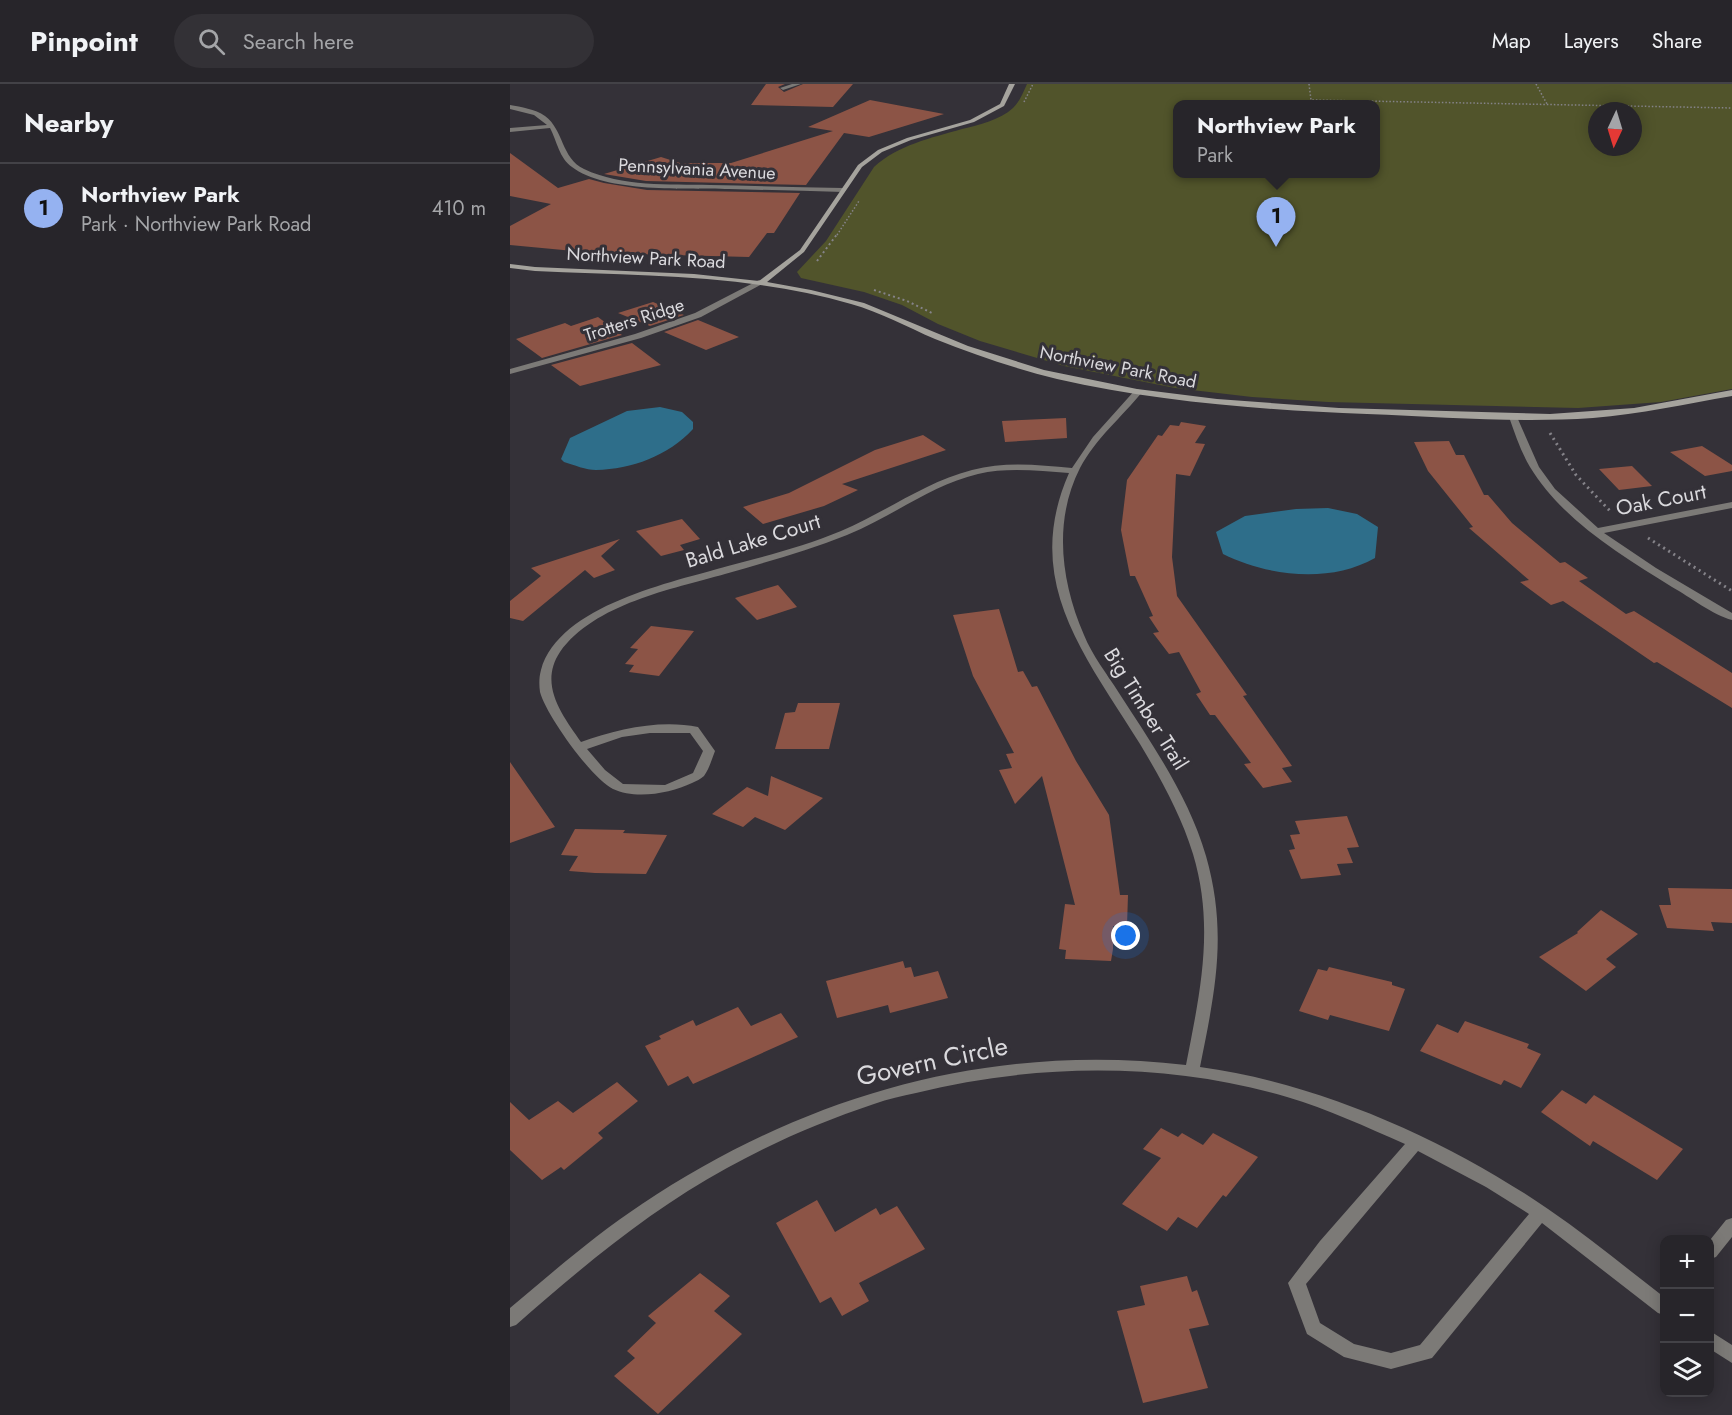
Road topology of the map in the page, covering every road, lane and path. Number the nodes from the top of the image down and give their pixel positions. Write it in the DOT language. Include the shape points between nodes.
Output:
graph roads {
  1 [pos="798,84"];
  2 [pos="1012,84"];
  3 [pos="1034,84"];
  4 [pos="1309,84"];
  5 [pos="1536,84"];
  6 [pos="783,88"];
  7 [pos="1311,100"];
  8 [pos="1380,101"];
  9 [pos="1023,103"];
  10 [pos="1547,104"];
  11 [pos="510,107"];
  12 [pos="1732,108"];
  13 [pos="552,126"];
  14 [pos="510,130"];
  15 [pos="843,190"];
  16 [pos="863,195"];
  17 [pos="815,262"];
  18 [pos="510,266"];
  19 [pos="762,282"];
  20 [pos="868,288"];
  21 [pos="941,317"];
  22 [pos="510,372"];
  23 [pos="1140,391"];
  24 [pos="1732,393"];
  25 [pos="1514,417"];
  26 [pos="1075,471"];
  27 [pos="1732,505"];
  28 [pos="1597,531"];
  29 [pos="1732,617"];
  30 [pos="580,747"];
  31 [pos="1192,1071"];
  32 [pos="1416,1142"];
  33 [pos="1540,1213"];
  34 [pos="1732,1225"];
  35 [pos="1714,1247"];
  36 [pos="1660,1302"];
  37 [pos="510,1319"];
  38 [pos="1714,1342"];
  39 [pos="1732,1355"];
  1 -- 6 [label="street"];
  2 -- 15 [label="street" via="1002,105 972,121 880,151 860,166"];
  3 -- 9 [label="path"];
  4 -- 7 [label="path"];
  5 -- 10 [label="path"];
  8 -- 10 [label="path"];
  10 -- 12 [label="path"];
  11 -- 13 [label="street" via="543,117"];
  13 -- 14 [label="street"];
  13 -- 15 [label="street, Pennsylvania Avenue" via="567,161 604,178 663,186"];
  15 -- 19 [label="street" via="802,251"];
  16 -- 17 [label="path"];
  18 -- 19 [label="street, Northview Park Road"];
  19 -- 22 [label="street, Trotters Ridge" via="698,315"];
  19 -- 23 [label="street, Northview Park Road" via="855,302 962,347 1055,375"];
  20 -- 21 [label="path"];
  23 -- 25 [label="street, Northview Park Road" via="1293,409"];
  23 -- 26 [label="street, Big Timber Trail" via="1098,436"];
  24 -- 25 [label="street, Northview Park Road" via="1642,410"];
  25 -- 28 [label="street" via="1528,455 1541,476"];
  26 -- 30 [label="street, Bald Lake Court" via="1015,467 963,475 843,533 645,595 597,615 561,644 546,675 549,700"];
  26 -- 31 [label="street, Big Timber Trail" via="1063,503 1057,536 1057,560 1068,610 1095,666 1182,805 1209,889 1210,971"];
  27 -- 28 [label="street, Oak Court"];
  28 -- 29 [label="street"];
  30 -- 30 [label="street, Bald Lake Court" via="599,774 619,787 666,789 698,775 709,751 694,730 661,728 610,735"];
  31 -- 32 [label="street, Govern Circle" via="1262,1085 1331,1106"];
  31 -- 37 [label="street, Govern Circle" via="1085,1064 1009,1068 903,1089 836,1110 761,1140 696,1176 579,1260"];
  32 -- 33 [label="street, Govern Circle"];
  32 -- 33 [label="street" via="1323,1248 1298,1283 1313,1328 1350,1351 1391,1361 1426,1352"];
  33 -- 36 [label="street, Govern Circle"];
  34 -- 35 [label="street"];
  38 -- 39 [label="street"];
}
